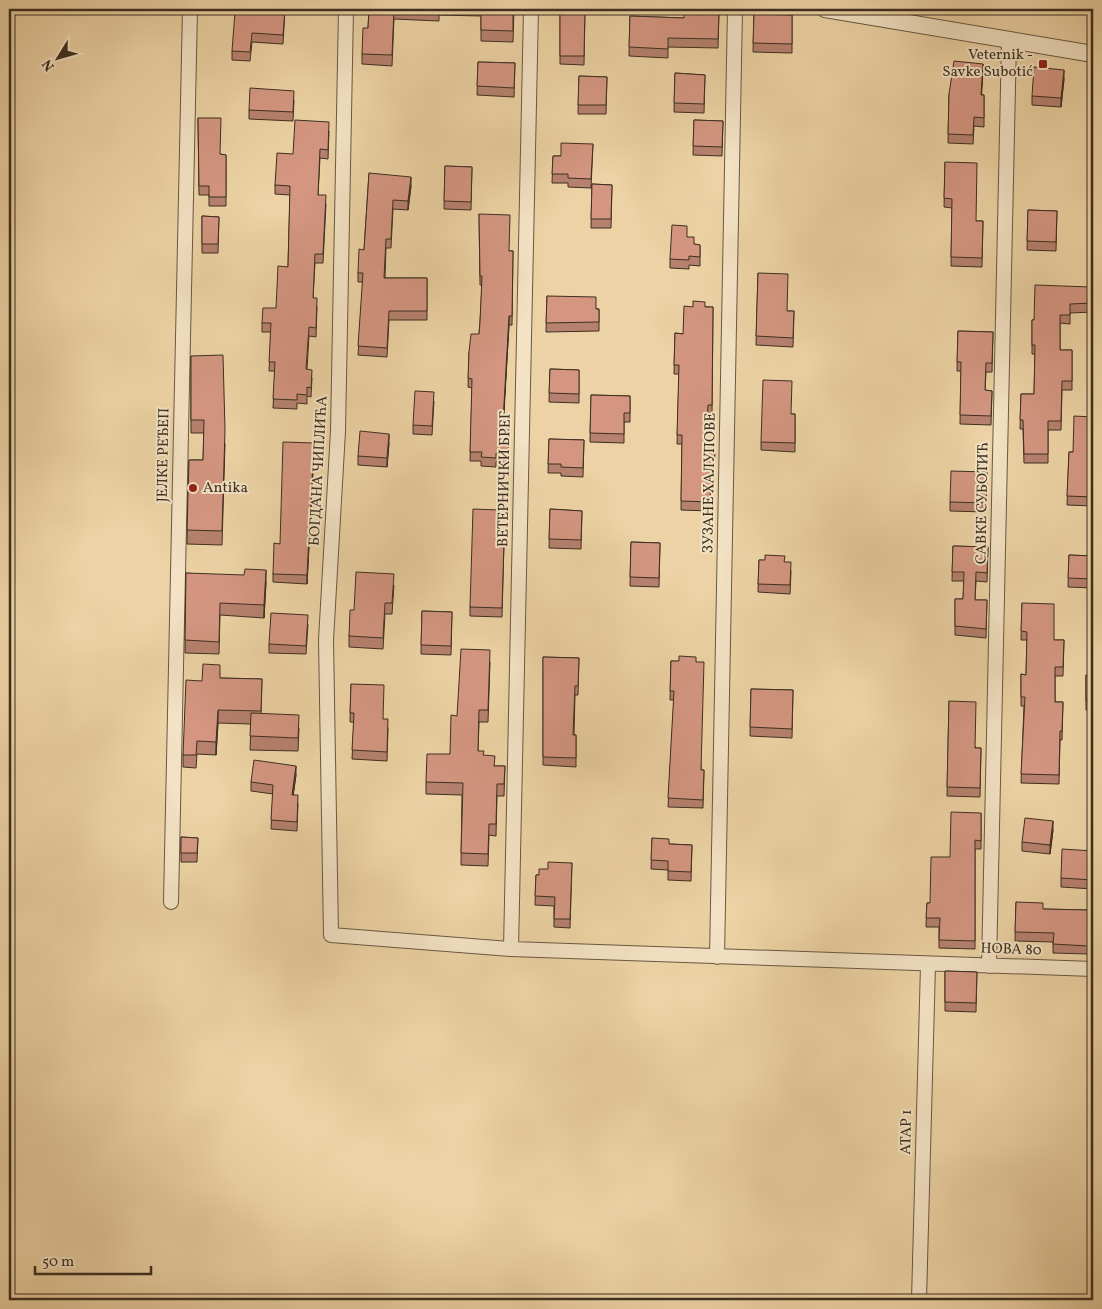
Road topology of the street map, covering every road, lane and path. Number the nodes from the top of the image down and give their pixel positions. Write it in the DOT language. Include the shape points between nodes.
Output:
graph roads {
  1 [pos="190,9"];
  2 [pos="346,9"];
  3 [pos="531,9"];
  4 [pos="734,9"];
  5 [pos="825,9"];
  6 [pos="1009,40"];
  7 [pos="1093,54"];
  8 [pos="171,902"];
  9 [pos="331,935"];
  10 [pos="511,949"];
  11 [pos="717,957"];
  12 [pos="928,965"];
  13 [pos="989,966"];
  14 [pos="1093,969"];
  15 [pos="919,1300"];
  1 -- 8 [label="street, ЈЕЛКЕ РЕЂЕП"];
  2 -- 9 [label="street, БОГДАНА ЧИПЛИЋА" via="338,431 326,640"];
  3 -- 10 [label="street, ВЕТЕРНИЧКИ БРЕГ"];
  4 -- 11 [label="street, ЗУЗАНЕ ХАЛУПОВЕ"];
  5 -- 6 [label="street"];
  6 -- 7 [label="street"];
  6 -- 13 [label="street, САВКЕ СУБОТИЋ"];
  9 -- 10 [label="street, НОВА 80"];
  10 -- 11 [label="street, НОВА 80"];
  11 -- 12 [label="street, НОВА 80"];
  12 -- 13 [label="street, НОВА 80"];
  12 -- 15 [label="street, АТАР 1"];
  13 -- 14 [label="street, НОВА 80"];
}
